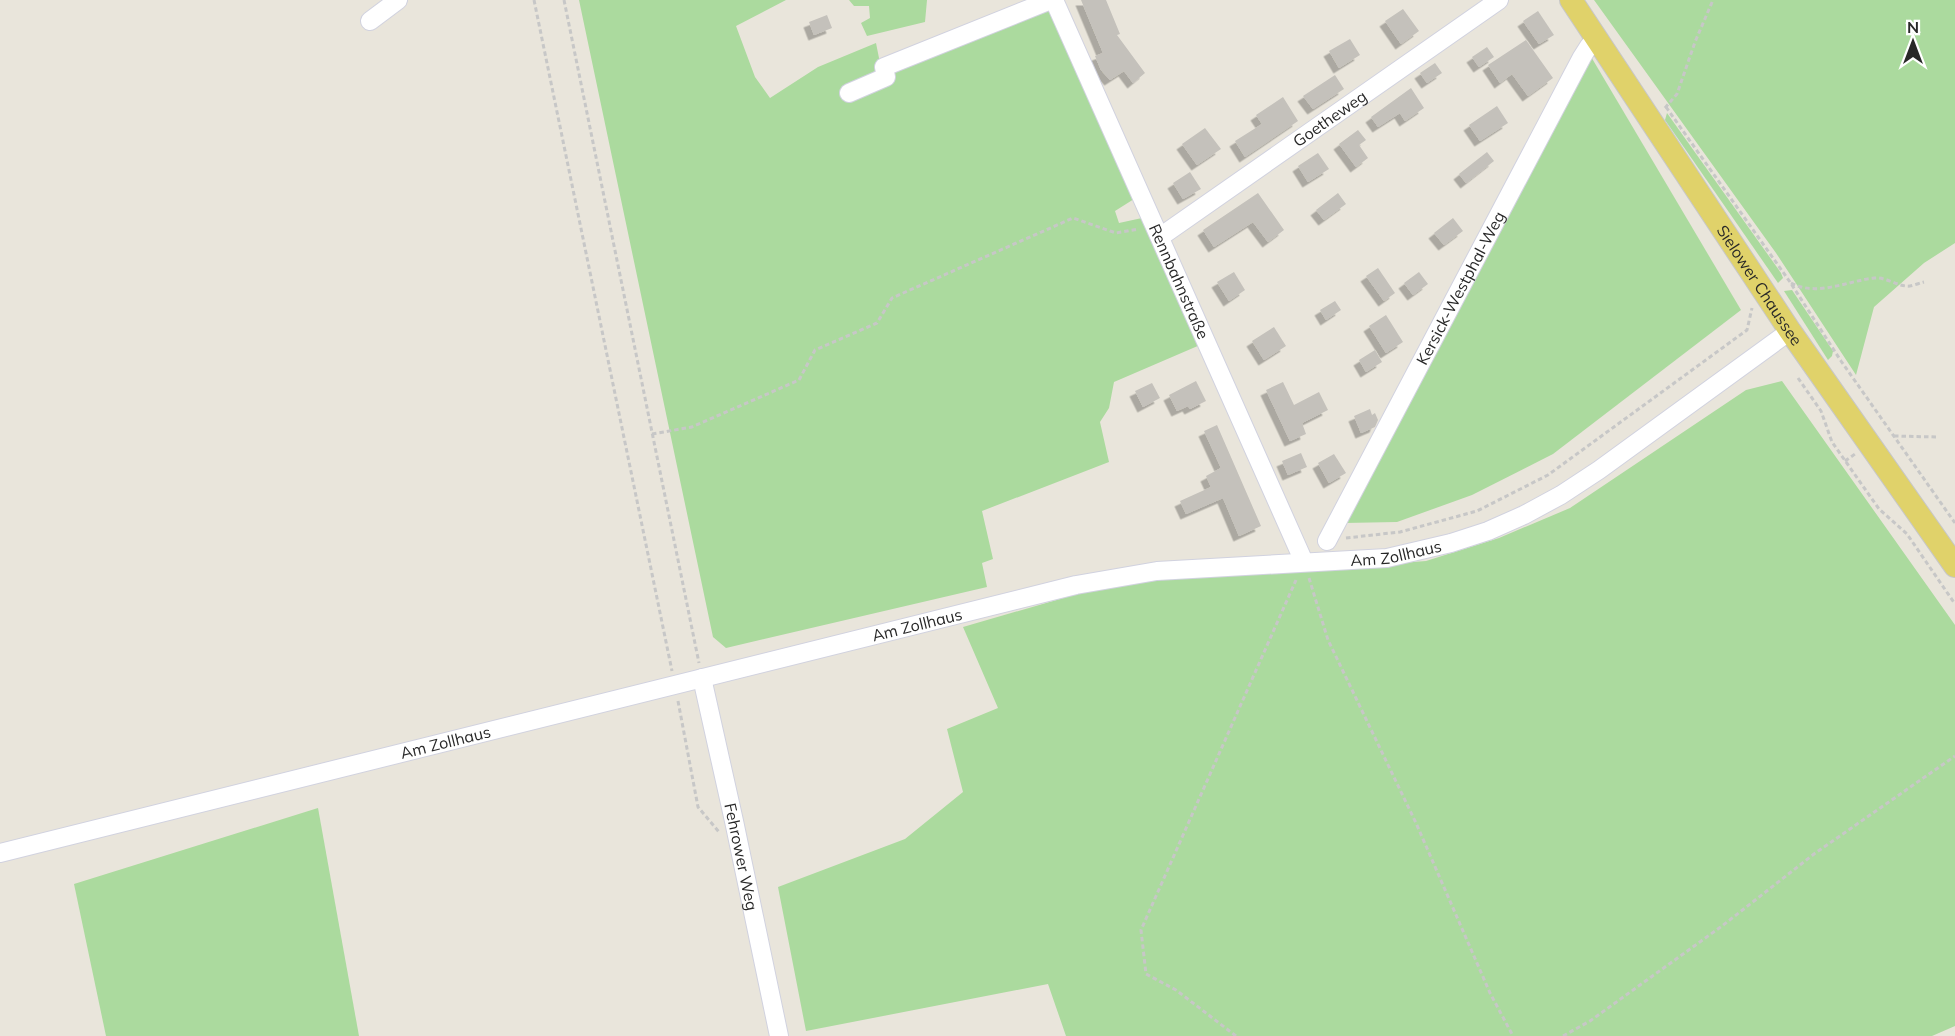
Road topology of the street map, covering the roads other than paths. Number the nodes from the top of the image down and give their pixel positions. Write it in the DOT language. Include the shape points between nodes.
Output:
graph roads {
  1 [pos="398,0"];
  2 [pos="1052,0"];
  3 [pos="1499,0"];
  4 [pos="1571,0"];
  5 [pos="370,21"];
  6 [pos="1598,40"];
  7 [pos="849,93"];
  8 [pos="1158,232"];
  9 [pos="1790,331"];
  10 [pos="1328,541"];
  11 [pos="1304,562"];
  12 [pos="1955,566"];
  13 [pos="702,678"];
  14 [pos="0,853"];
  15 [pos="779,1036"];
  1 -- 5 [label="street"];
  2 -- 7 [label="street" via="884,67 886,77"];
  2 -- 8 [label="street, Rennbahnstraße"];
  3 -- 8 [label="street, Goetheweg"];
  4 -- 6 [label="main road, Sielower Chaussee"];
  6 -- 9 [label="main road, Sielower Chaussee"];
  6 -- 10 [label="street, Kersick-Westphal-Weg" via="1582,57"];
  8 -- 11 [label="street, Rennbahnstraße"];
  9 -- 11 [label="street, Am Zollhaus" via="1599,470 1524,515 1451,543 1387,558"];
  9 -- 12 [label="main road, Sielower Chaussee"];
  11 -- 13 [label="street, Am Zollhaus" via="1157,571 1076,585"];
  13 -- 14 [label="street, Am Zollhaus"];
  13 -- 15 [label="street, Fehrower Weg"];
}
